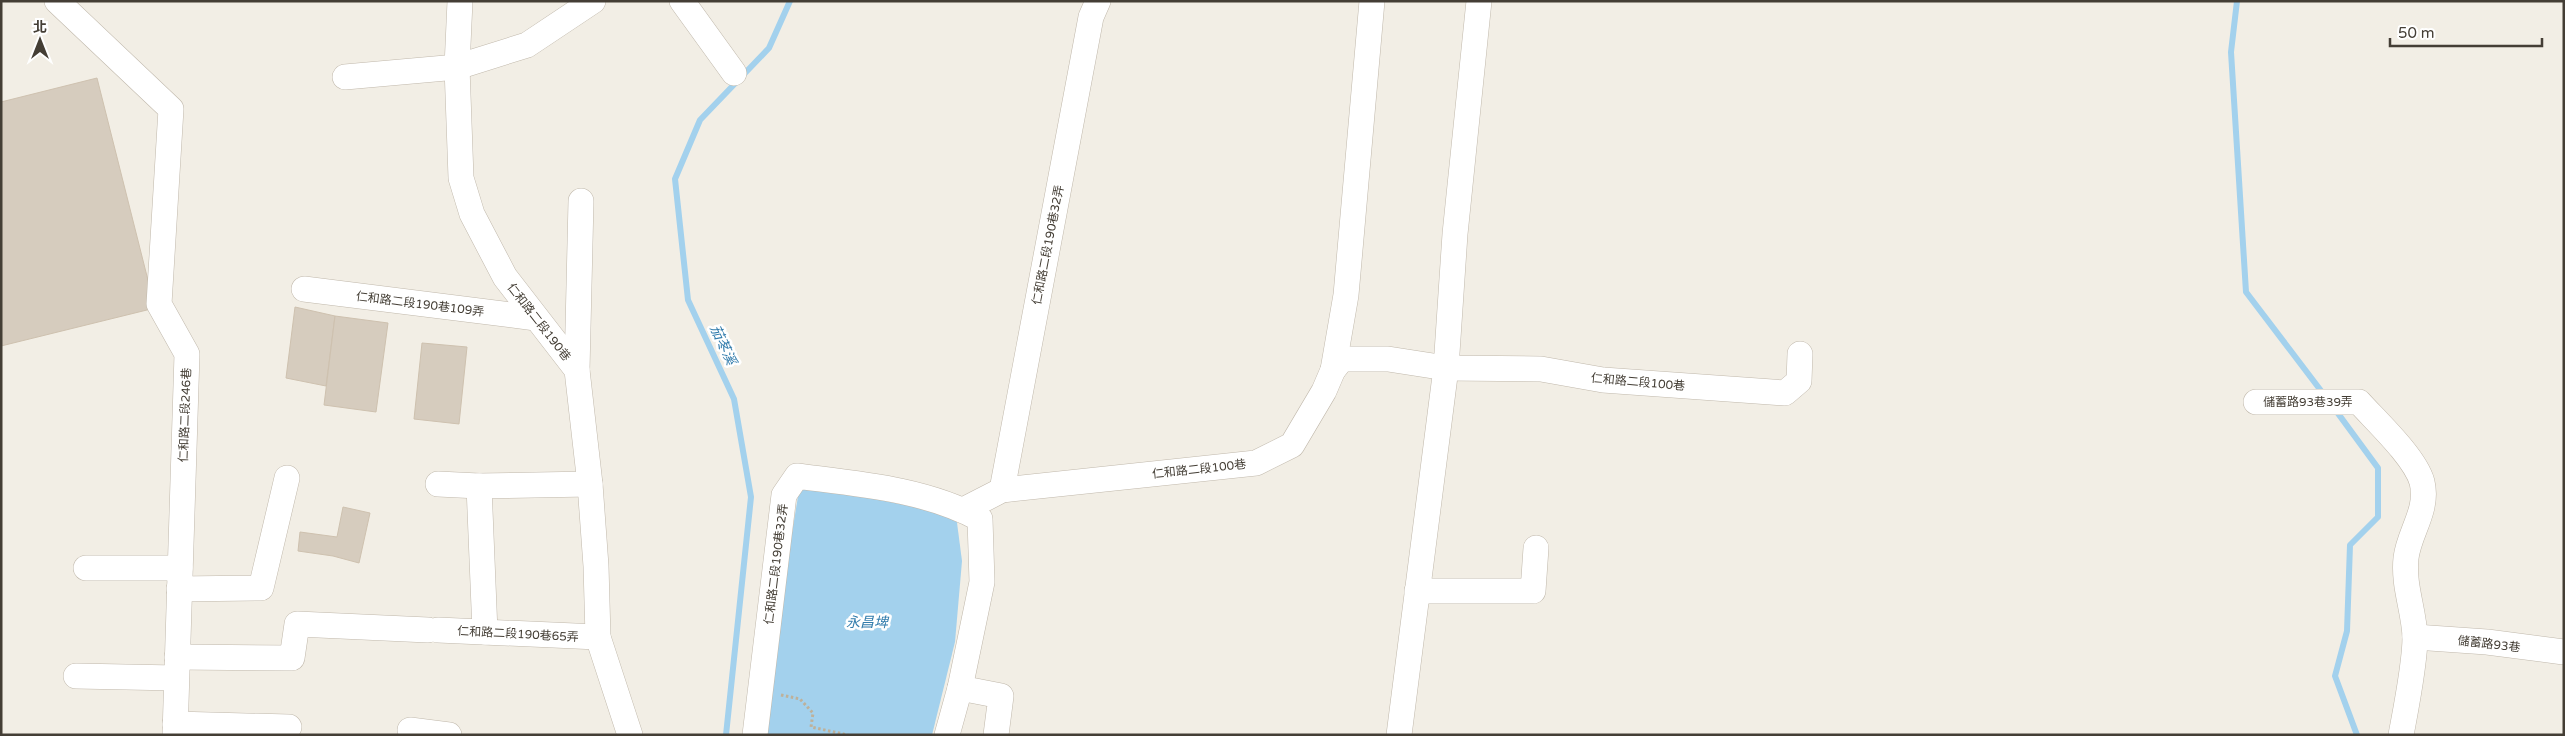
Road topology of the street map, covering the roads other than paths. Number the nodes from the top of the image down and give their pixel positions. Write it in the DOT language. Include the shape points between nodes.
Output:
graph roads {
  1 [pos="57,1"];
  2 [pos="460,1"];
  3 [pos="593,1"];
  4 [pos="682,1"];
  5 [pos="1098,1"];
  6 [pos="1372,1"];
  7 [pos="1479,1"];
  8 [pos="458,67"];
  9 [pos="734,73"];
  10 [pos="345,77"];
  11 [pos="581,201"];
  12 [pos="304,289"];
  13 [pos="536,318"];
  14 [pos="1800,354"];
  15 [pos="1446,368"];
  16 [pos="576,370"];
  17 [pos="1333,370"];
  18 [pos="2256,402"];
  19 [pos="287,478"];
  20 [pos="438,484"];
  21 [pos="590,484"];
  22 [pos="479,486"];
  23 [pos="1002,490"];
  24 [pos="963,510"];
  25 [pos="1536,548"];
  26 [pos="86,568"];
  27 [pos="179,579"];
  28 [pos="1417,592"];
  29 [pos="485,632"];
  30 [pos="598,637"];
  31 [pos="2415,637"];
  32 [pos="2564,652"];
  33 [pos="177,667"];
  34 [pos="76,676"];
  35 [pos="960,688"];
  36 [pos="289,727"];
  37 [pos="175,729"];
  38 [pos="410,730"];
  39 [pos="449,735"];
  40 [pos="630,735"];
  41 [pos="755,735"];
  42 [pos="947,735"];
  43 [pos="996,735"];
  44 [pos="1398,735"];
  45 [pos="2401,735"];
  1 -- 27 [label="street, 仁和路二段246巷" via="171,109 159,304 188,354"];
  2 -- 8 [label="street, 仁和路二段190巷"];
  3 -- 8 [label="street" via="527,44"];
  4 -- 9 [label="street"];
  5 -- 23 [label="street, 仁和路二段190巷32弄" via="1091,17"];
  6 -- 17 [label="street" via="1346,295"];
  7 -- 15 [label="street" via="1455,234"];
  8 -- 10 [label="street"];
  8 -- 13 [label="street, 仁和路二段190巷" via="461,178 472,214 504,277"];
  11 -- 16 [label="street"];
  12 -- 13 [label="street, 仁和路二段190巷109弄"];
  13 -- 16 [label="street, 仁和路二段190巷"];
  14 -- 15 [label="street, 仁和路二段100巷" via="1799,381 1785,393 1603,380 1541,369"];
  15 -- 17 [label="street, 仁和路二段100巷" via="1364,358 1342,360"];
  15 -- 28 [label="street"];
  16 -- 21 [label="street, 仁和路二段190巷"];
  17 -- 23 [label="street, 仁和路二段100巷" via="1292,445 1256,463"];
  18 -- 31 [label="street, 儲蓄路93巷39弄" via="2359,402 2403,451 2422,480 2424,498 2406,557 2406,588"];
  19 -- 27 [label="street" via="261,588"];
  20 -- 22 [label="street"];
  21 -- 22 [label="street"];
  21 -- 30 [label="street, 仁和路二段190巷"];
  22 -- 29 [label="street"];
  23 -- 24 [label="street, 仁和路二段100巷"];
  24 -- 35 [label="street, 仁和路二段190巷32弄" via="980,519 982,582"];
  24 -- 41 [label="street, 仁和路二段190巷32弄" via="892,489 797,476 784,495"];
  25 -- 28 [label="street" via="1533,591"];
  26 -- 27 [label="street"];
  27 -- 33 [label="street, 仁和路二段246巷"];
  28 -- 44 [label="street"];
  29 -- 30 [label="street, 仁和路二段190巷65弄"];
  29 -- 33 [label="street, 仁和路二段190巷65弄" via="297,624 292,658"];
  30 -- 40 [label="street, 仁和路二段190巷"];
  31 -- 32 [label="street, 儲蓄路93巷"];
  31 -- 45 [label="street, 儲蓄路93巷39弄"];
  33 -- 34 [label="street"];
  33 -- 37 [label="street, 仁和路二段246巷"];
  35 -- 42 [label="street, 仁和路二段190巷32弄"];
  35 -- 43 [label="street" via="1001,696"];
  36 -- 37 [label="street"];
  38 -- 39 [label="street"];
}
